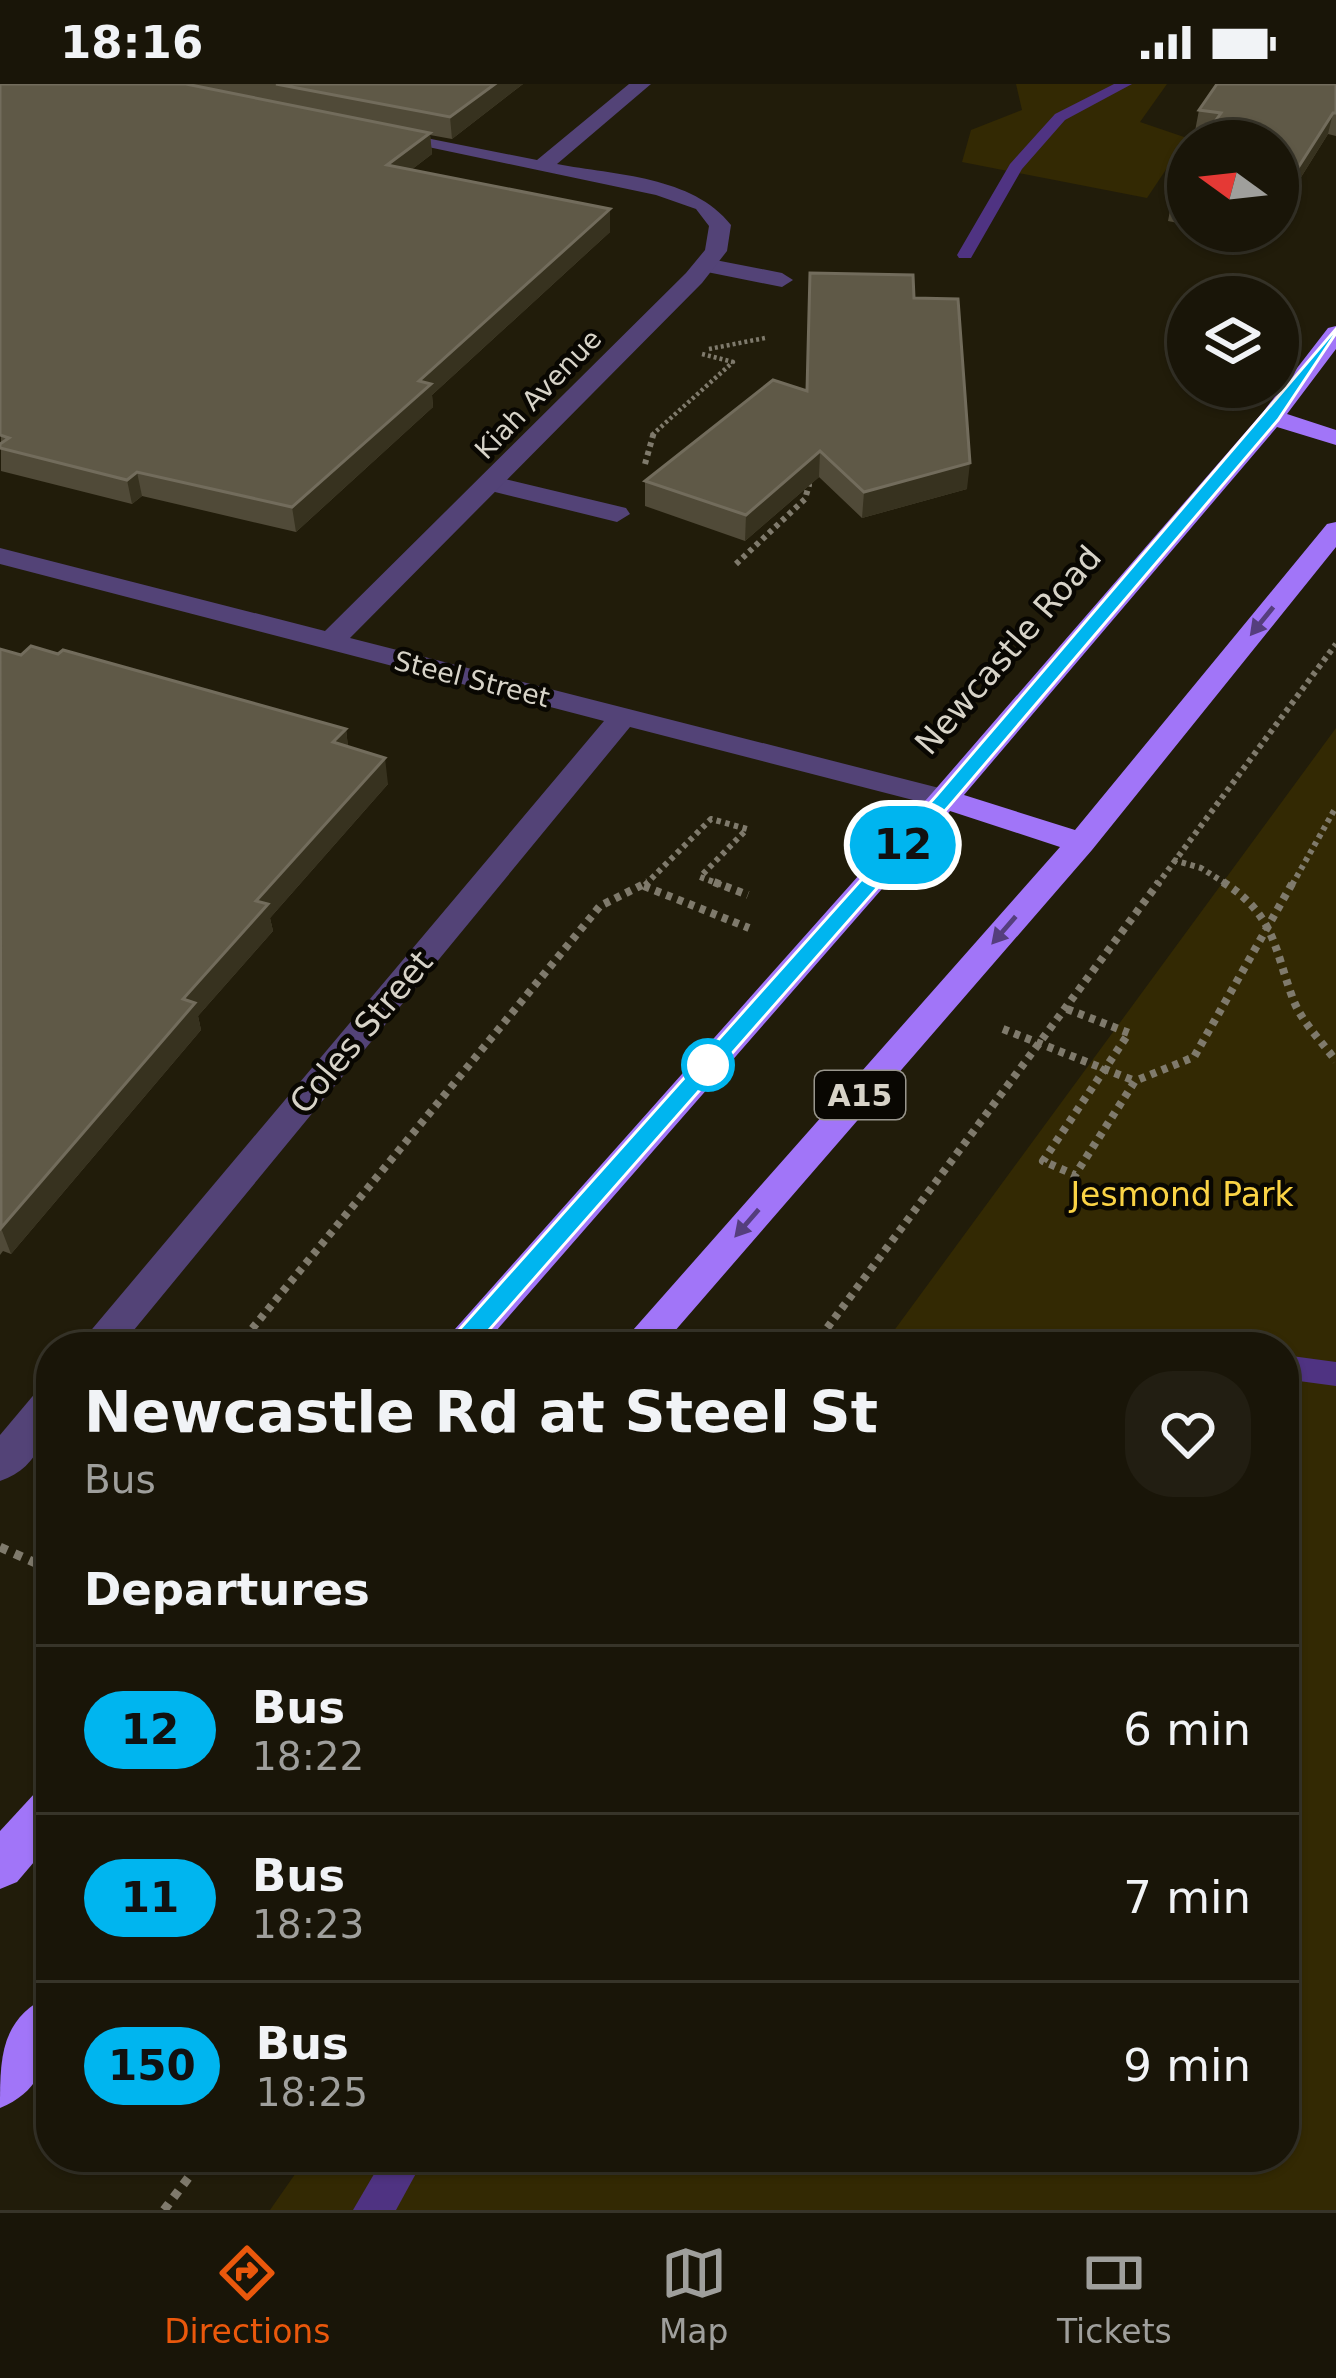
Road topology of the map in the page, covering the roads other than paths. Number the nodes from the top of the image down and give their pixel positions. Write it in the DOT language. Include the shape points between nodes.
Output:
graph roads {
  1 [pos="641,84"];
  2 [pos="363,131"];
  3 [pos="542,166"];
  4 [pos="705,265"];
  5 [pos="782,280"];
  6 [pos="1336,333"];
  7 [pos="1272,417"];
  8 [pos="1336,438"];
  9 [pos="492,484"];
  10 [pos="617,514"];
  11 [pos="1336,530"];
  12 [pos="0,556"];
  13 [pos="329,643"];
  14 [pos="623,717"];
  15 [pos="944,799"];
  16 [pos="1082,842"];
  17 [pos="110,1332"];
  18 [pos="472,1332"];
  19 [pos="651,1332"];
  20 [pos="36,1420"];
  21 [pos="0,1464"];
  22 [pos="36,1825"];
  23 [pos="0,1866"];
  24 [pos="36,2039"];
  25 [pos="0,2083"];
  1 -- 3 [label="street"];
  2 -- 3 [label="street"];
  3 -- 4 [label="street" via="703,205 720,225"];
  4 -- 5 [label="street"];
  4 -- 9 [label="street, Kiah Avenue"];
  6 -- 7 [label="highway, Newcastle Road"];
  7 -- 8 [label="highway"];
  7 -- 15 [label="highway, Newcastle Road"];
  9 -- 10 [label="street"];
  9 -- 13 [label="street, Kiah Avenue"];
  11 -- 16 [label="highway, A15, one-way"];
  12 -- 13 [label="street, Steel Street"];
  13 -- 14 [label="street, Steel Street"];
  14 -- 15 [label="street, Steel Street"];
  14 -- 17 [label="street, Coles Street"];
  15 -- 16 [label="highway"];
  15 -- 18 [label="highway, Newcastle Road"];
  16 -- 19 [label="highway, A15, one-way"];
  20 -- 21 [label="street"];
  22 -- 23 [label="highway"];
  24 -- 25 [label="highway"];
}
